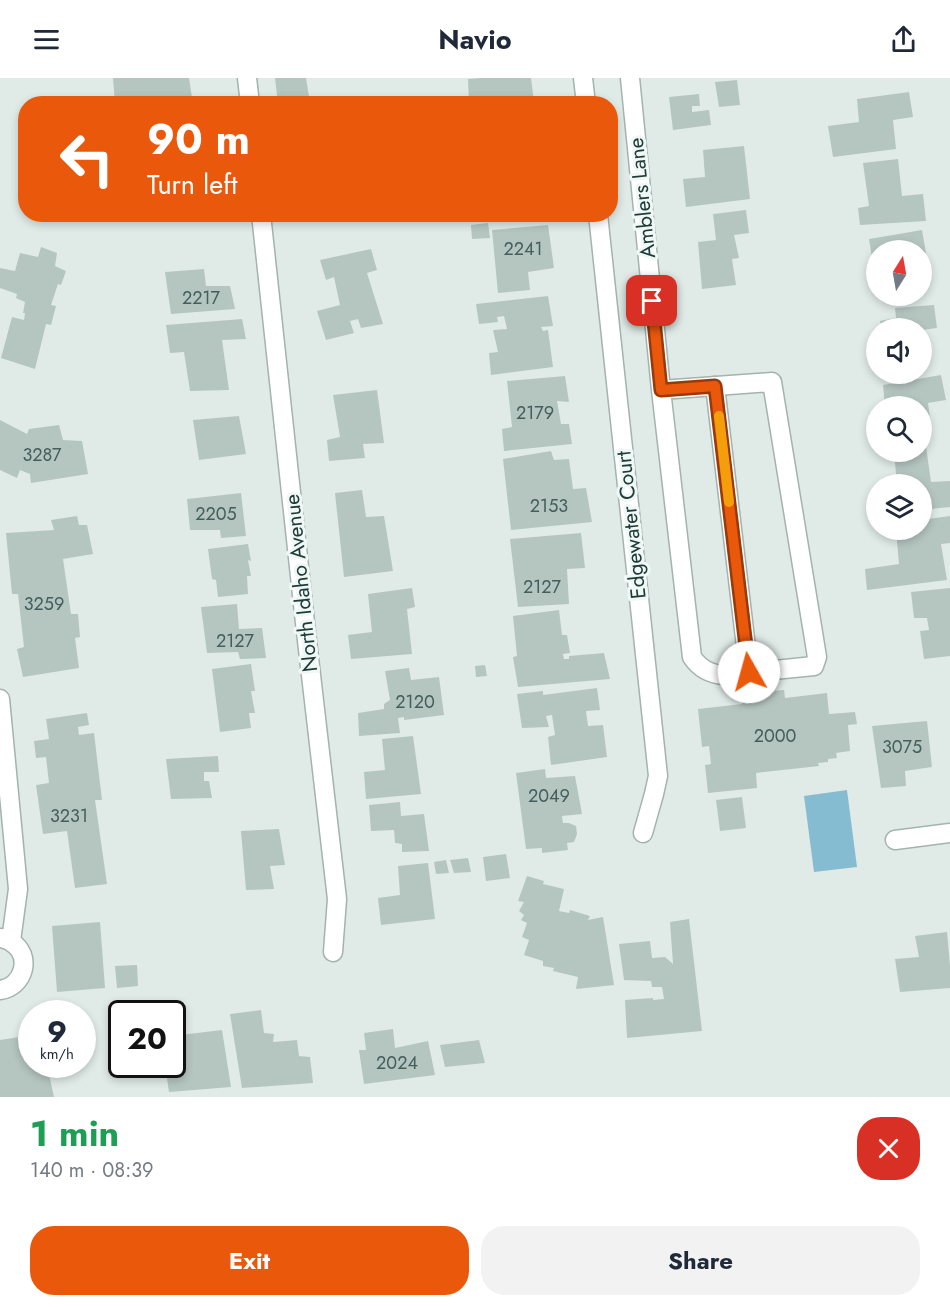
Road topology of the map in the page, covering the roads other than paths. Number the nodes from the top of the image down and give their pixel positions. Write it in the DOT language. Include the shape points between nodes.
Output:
graph roads {
  1 [pos="247,78"];
  2 [pos="583,78"];
  3 [pos="630,78"];
  4 [pos="248,96"];
  5 [pos="585,96"];
  6 [pos="262,222"];
  7 [pos="599,222"];
  8 [pos="715,386"];
  9 [pos="661,390"];
  10 [pos="749,672"];
  11 [pos="0,699"];
  12 [pos="643,833"];
  13 [pos="950,833"];
  14 [pos="895,840"];
  15 [pos="5,940"];
  16 [pos="333,952"];
  17 [pos="0,990"];
  1 -- 4 [label="street"];
  2 -- 5 [label="street"];
  3 -- 9 [label="street, Amblers Lane"];
  6 -- 16 [label="street, North Idaho Avenue" via="337,899"];
  7 -- 12 [label="street, Edgewater Court" via="658,776"];
  8 -- 9 [label="street"];
  8 -- 10 [label="street"];
  8 -- 10 [label="street, Amblers Lane" via="772,382 817,657 814,666"];
  9 -- 10 [label="street, Amblers Lane" via="692,657 708,672"];
  11 -- 15 [label="street" via="18,889"];
  13 -- 14 [label="street"];
  15 -- 17 [label="street" via="18,948 24,968 14,986"];
}
